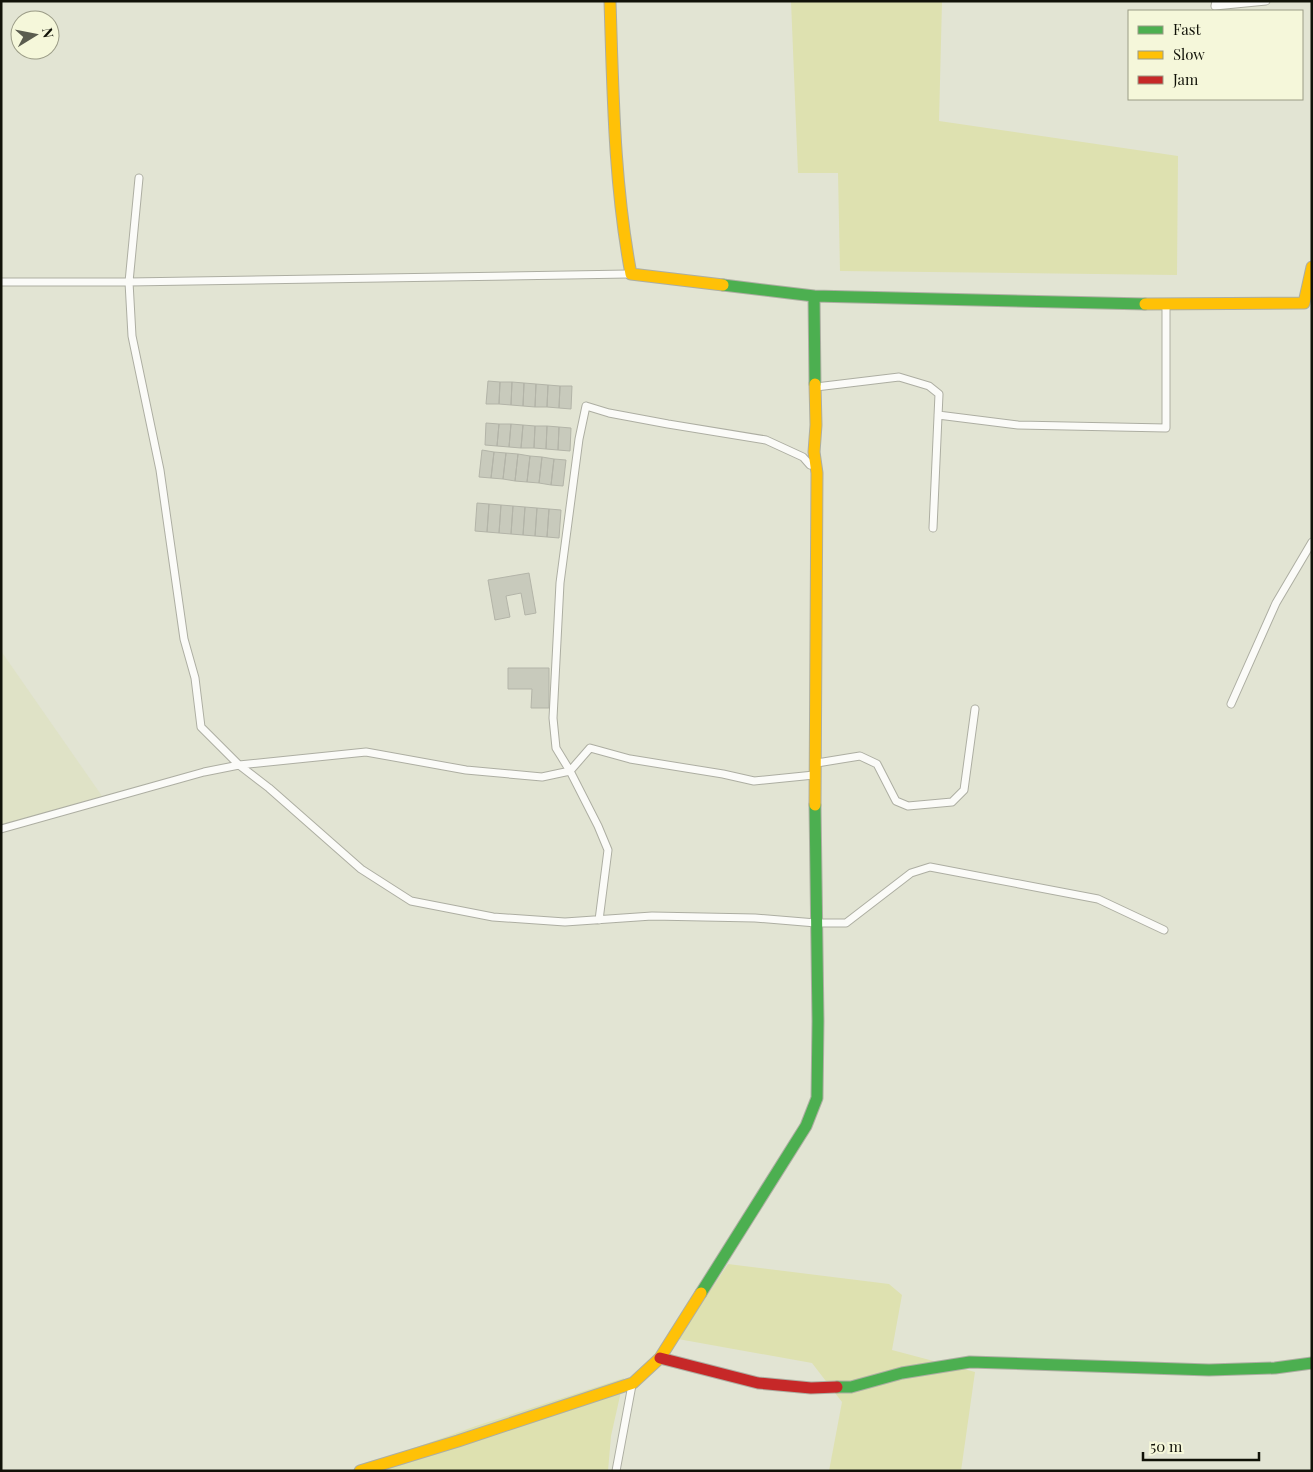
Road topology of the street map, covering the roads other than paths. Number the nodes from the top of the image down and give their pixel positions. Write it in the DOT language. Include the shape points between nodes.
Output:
graph roads {
  1 [pos="610,1"];
  2 [pos="1216,1"];
  3 [pos="1266,1"];
  4 [pos="139,178"];
  5 [pos="1312,267"];
  6 [pos="631,274"];
  7 [pos="1,282"];
  8 [pos="129,282"];
  9 [pos="814,296"];
  10 [pos="1308,303"];
  11 [pos="1166,304"];
  12 [pos="816,387"];
  13 [pos="938,415"];
  14 [pos="817,473"];
  15 [pos="933,528"];
  16 [pos="1312,542"];
  17 [pos="1231,704"];
  18 [pos="975,709"];
  19 [pos="239,765"];
  20 [pos="816,769"];
  21 [pos="570,771"];
  22 [pos="1,829"];
  23 [pos="599,920"];
  24 [pos="816,923"];
  25 [pos="1164,930"];
  26 [pos="660,1358"];
  27 [pos="1312,1363"];
  28 [pos="633,1382"];
  29 [pos="360,1471"];
  30 [pos="616,1471"];
  1 -- 6 [label="street" via="617,165 624,240"];
  2 -- 3 [label="lane" via="1215,6"];
  4 -- 8 [label="lane"];
  5 -- 10 [label="street"];
  6 -- 8 [label="lane"];
  6 -- 9 [label="street"];
  7 -- 8 [label="lane"];
  8 -- 19 [label="lane" via="132,336 160,470 184,639 195,678 201,727"];
  9 -- 11 [label="street"];
  9 -- 12 [label="street"];
  10 -- 11 [label="street"];
  11 -- 13 [label="lane" via="1166,428 1018,425"];
  12 -- 13 [label="lane" via="900,377 929,386 939,394"];
  12 -- 14 [label="street" via="814,452"];
  13 -- 15 [label="lane"];
  14 -- 20 [label="street"];
  14 -- 21 [label="lane" via="803,457 766,440 609,413 586,406 560,583 553,718 556,748"];
  16 -- 17 [label="lane" via="1276,603"];
  18 -- 20 [label="lane" via="964,790 952,802 908,806 896,801 877,764 860,756"];
  19 -- 21 [label="lane" via="366,752 494,773 542,777"];
  19 -- 22 [label="lane"];
  19 -- 23 [label="lane" via="360,869 411,901 493,917 565,922"];
  20 -- 21 [label="lane" via="754,781 630,759 590,748"];
  20 -- 24 [label="street"];
  21 -- 23 [label="lane" via="608,850"];
  23 -- 24 [label="lane" via="652,916"];
  24 -- 25 [label="lane" via="846,923 911,874 930,867 1098,898"];
  24 -- 26 [label="street" via="816,1098 806,1126"];
  26 -- 27 [label="street" via="758,1383 811,1388 851,1387 902,1373 970,1362 1208,1370 1275,1368"];
  26 -- 28 [label="street"];
  28 -- 29 [label="street"];
  28 -- 30 [label="lane"];
}
